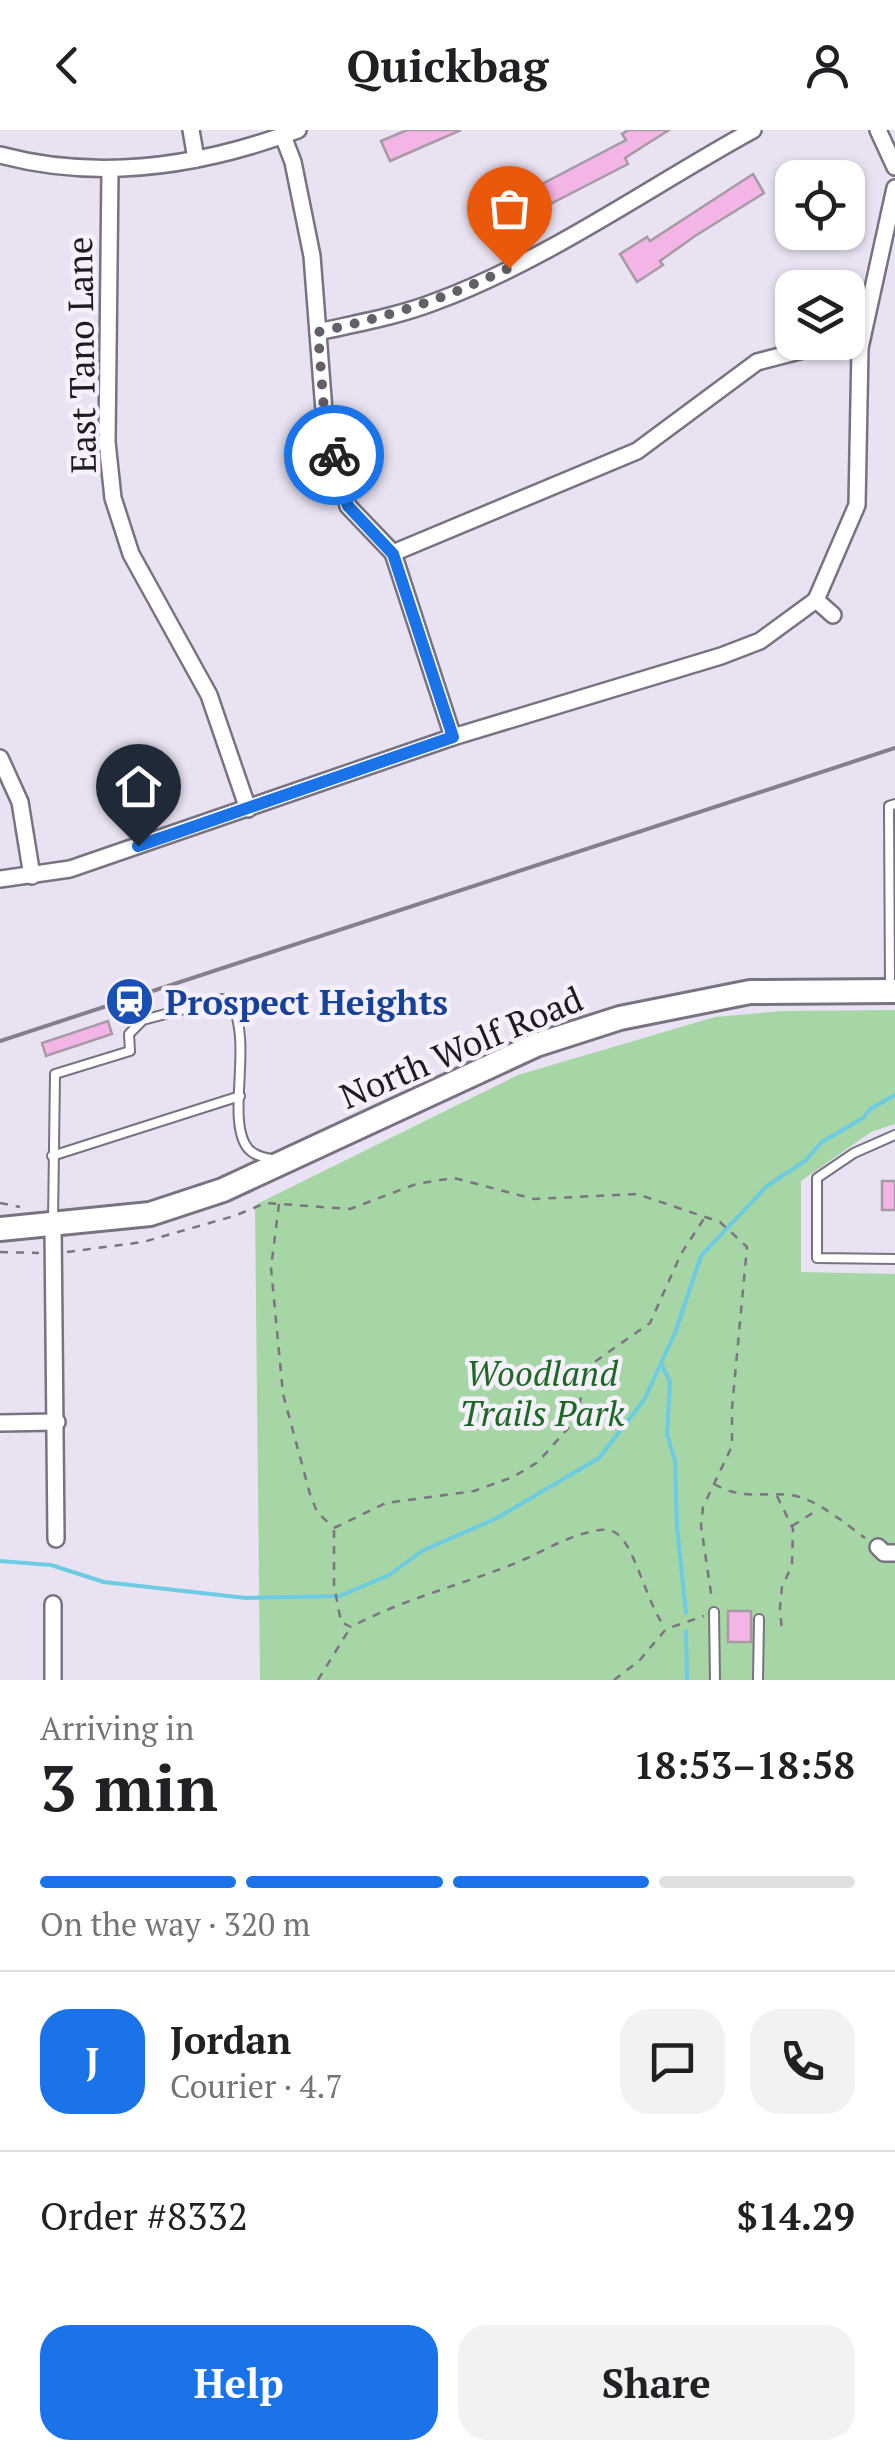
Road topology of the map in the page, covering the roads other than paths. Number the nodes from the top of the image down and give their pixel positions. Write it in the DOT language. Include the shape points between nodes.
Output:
graph roads {
  1 [pos="191,130"];
  2 [pos="753,130"];
  3 [pos="878,130"];
  4 [pos="291,133"];
  5 [pos="0,156"];
  6 [pos="196,159"];
  7 [pos="895,167"];
  8 [pos="110,171"];
  9 [pos="895,188"];
  10 [pos="865,325"];
  11 [pos="318,332"];
  12 [pos="775,357"];
  13 [pos="860,360"];
  14 [pos="393,554"];
  15 [pos="816,600"];
  16 [pos="833,615"];
  17 [pos="453,737"];
  18 [pos="0,758"];
  19 [pos="895,804"];
  20 [pos="248,809"];
  21 [pos="32,876"];
  22 [pos="0,878"];
  23 [pos="893,991"];
  24 [pos="240,1096"];
  25 [pos="895,1135"];
  26 [pos="52,1156"];
  27 [pos="296,1157"];
  28 [pos="53,1225"];
  29 [pos="0,1228"];
  30 [pos="895,1259"];
  31 [pos="0,1422"];
  32 [pos="57,1422"];
  33 [pos="56,1539"];
  34 [pos="878,1547"];
  35 [pos="895,1553"];
  36 [pos="53,1604"];
  37 [pos="714,1612"];
  38 [pos="759,1618"];
  39 [pos="53,1680"];
  40 [pos="715,1680"];
  41 [pos="758,1680"];
  1 -- 6 [label="street"];
  2 -- 11 [label="street" via="477,284 398,314"];
  3 -- 7 [label="street"];
  4 -- 6 [label="street"];
  4 -- 11 [label="street"];
  5 -- 8 [label="street"];
  6 -- 8 [label="street"];
  8 -- 20 [label="street, East Tano Lane" via="113,498 140,572 209,694"];
  9 -- 10 [label="street"];
  11 -- 14 [label="street" via="325,424 348,506"];
  12 -- 14 [label="street" via="757,362 638,451"];
  13 -- 15 [label="street" via="857,505"];
  14 -- 17 [label="street"];
  15 -- 16 [label="street"];
  15 -- 17 [label="street" via="760,642"];
  17 -- 20 [label="street"];
  18 -- 21 [label="street" via="20,802"];
  19 -- 23 [label="lane" via="889,806"];
  20 -- 21 [label="street" via="70,870"];
  21 -- 22 [label="street"];
  23 -- 27 [label="main road, North Wolf Road" via="750,992 620,1018 536,1045"];
  24 -- 26 [label="lane"];
  24 -- 26 [label="lane" via="239,1018 232,1004 222,999 144,1020 129,1034 130,1051 55,1074"];
  24 -- 27 [label="lane" via="246,1146 258,1156"];
  25 -- 30 [label="lane" via="817,1178 817,1258"];
  26 -- 28 [label="lane"];
  27 -- 28 [label="main road, North Wolf Road" via="150,1214"];
  28 -- 29 [label="main road, North Wolf Road"];
  28 -- 32 [label="street"];
  31 -- 32 [label="street"];
  32 -- 33 [label="street"];
  34 -- 35 [label="street"];
  36 -- 39 [label="street"];
  37 -- 40 [label="lane"];
  38 -- 41 [label="lane"];
}
